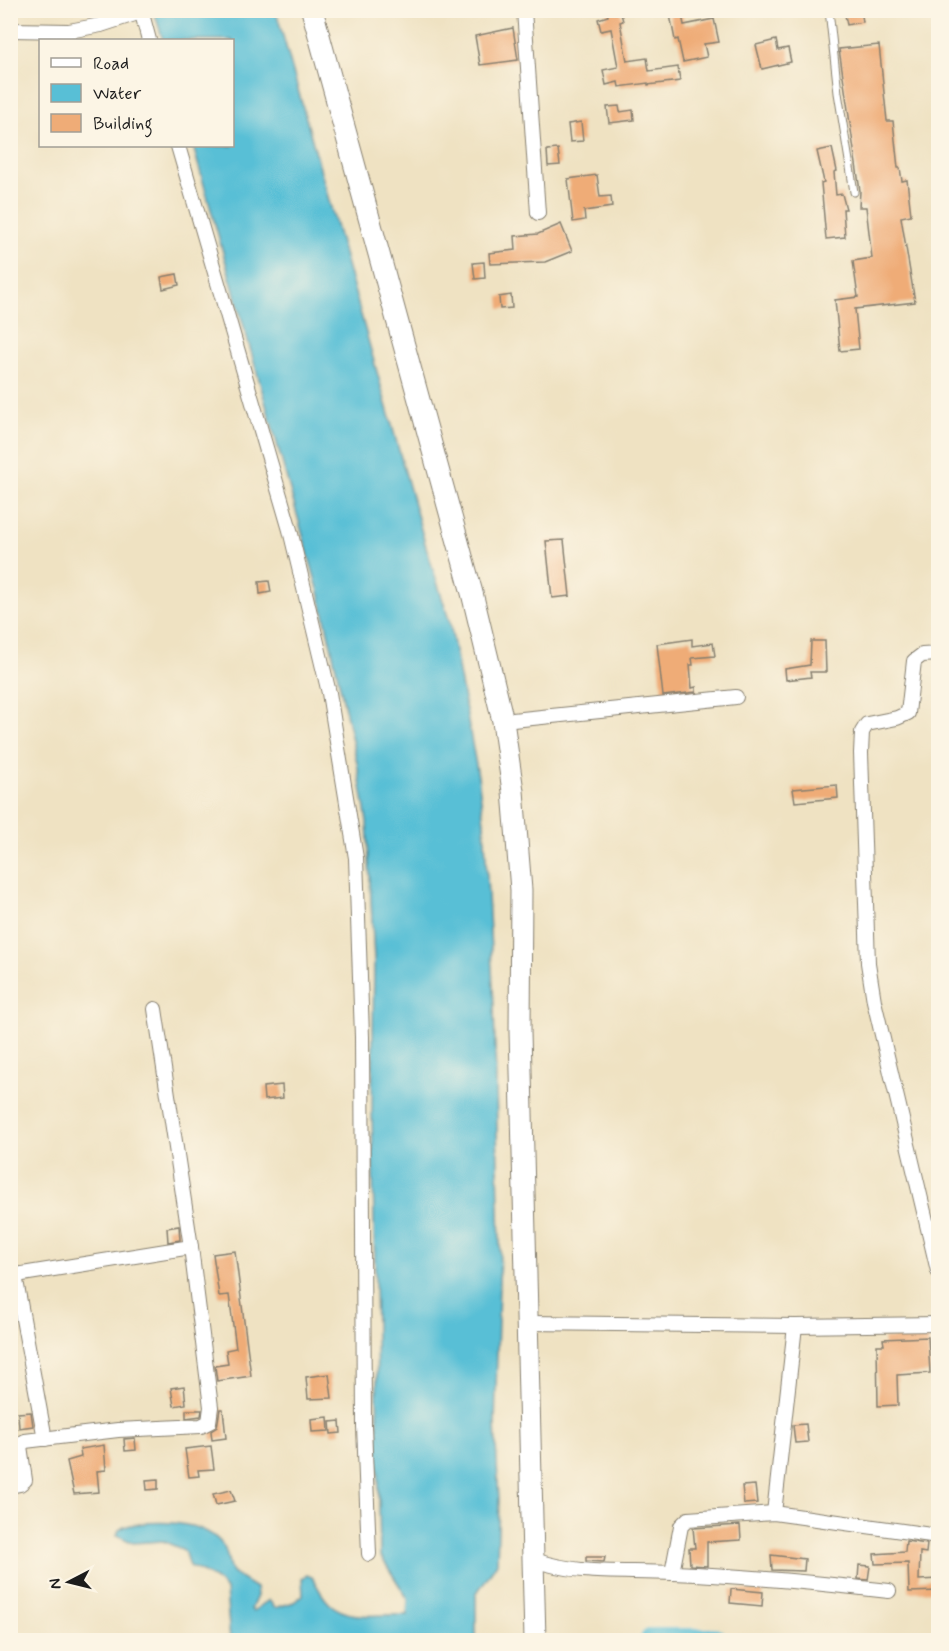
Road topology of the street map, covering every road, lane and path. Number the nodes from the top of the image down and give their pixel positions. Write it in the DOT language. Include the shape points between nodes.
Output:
graph roads {
  1 [pos="312,10"];
  2 [pos="524,10"];
  3 [pos="830,10"];
  4 [pos="143,11"];
  5 [pos="10,30"];
  6 [pos="149,39"];
  7 [pos="178,147"];
  8 [pos="854,192"];
  9 [pos="538,213"];
  10 [pos="939,654"];
  11 [pos="736,697"];
  12 [pos="503,721"];
  13 [pos="155,1009"];
  14 [pos="191,1247"];
  15 [pos="939,1271"];
  16 [pos="13,1276"];
  17 [pos="527,1323"];
  18 [pos="939,1324"];
  19 [pos="795,1326"];
  20 [pos="45,1439"];
  21 [pos="10,1486"];
  22 [pos="774,1513"];
  23 [pos="939,1536"];
  24 [pos="369,1554"];
  25 [pos="534,1568"];
  26 [pos="672,1572"];
  27 [pos="889,1591"];
  28 [pos="535,1641"];
  1 -- 12 [label="main road" via="469,581"];
  2 -- 9 [label="street"];
  3 -- 8 [label="lane"];
  4 -- 5 [label="street" via="69,31"];
  4 -- 6 [label="street"];
  7 -- 24 [label="street" via="290,530 329,693 356,858"];
  10 -- 15 [label="street" via="922,655 914,661 908,713 867,724 862,732 861,773 868,963"];
  11 -- 12 [label="street"];
  12 -- 17 [label="main road" via="521,890"];
  13 -- 14 [label="street"];
  14 -- 16 [label="street"];
  14 -- 20 [label="street" via="212,1407 209,1422 201,1426"];
  16 -- 20 [label="street"];
  17 -- 19 [label="street"];
  17 -- 25 [label="main road"];
  18 -- 19 [label="street"];
  19 -- 22 [label="street"];
  20 -- 21 [label="street" via="22,1442 25,1480"];
  22 -- 23 [label="street"];
  22 -- 26 [label="street" via="688,1519 681,1526"];
  25 -- 26 [label="street"];
  25 -- 28 [label="main road"];
  26 -- 27 [label="street"];
}
